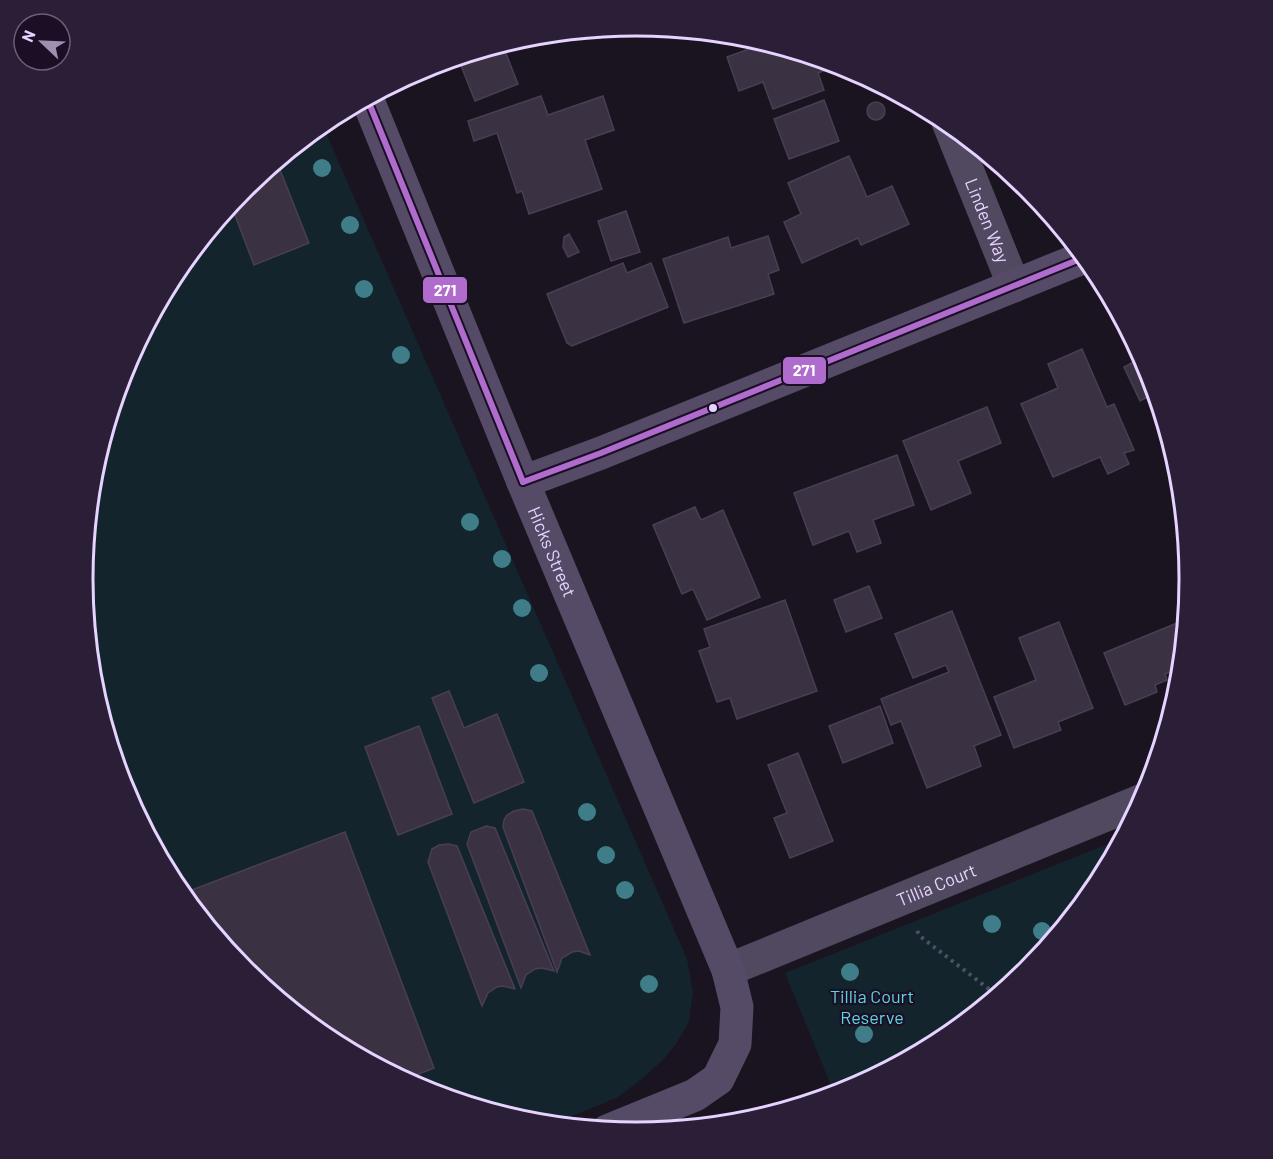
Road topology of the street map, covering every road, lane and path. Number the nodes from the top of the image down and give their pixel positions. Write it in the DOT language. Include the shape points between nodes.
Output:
graph roads {
  1 [pos="370,106"];
  2 [pos="955,140"];
  3 [pos="1076,261"];
  4 [pos="1014,286"];
  5 [pos="523,482"];
  6 [pos="1131,804"];
  7 [pos="904,896"];
  8 [pos="728,970"];
  9 [pos="991,991"];
  10 [pos="627,1123"];
  1 -- 5 [label="street, Hicks Street"];
  2 -- 4 [label="street, Linden Way"];
  3 -- 4 [label="street"];
  4 -- 5 [label="street"];
  5 -- 8 [label="street, Hicks Street"];
  6 -- 7 [label="street, Tillia Court"];
  7 -- 8 [label="street, Tillia Court"];
  7 -- 9 [label="path" via="921,937"];
  8 -- 10 [label="street, Hicks Street" via="737,1007 735,1044 718,1079 695,1095"];
}
